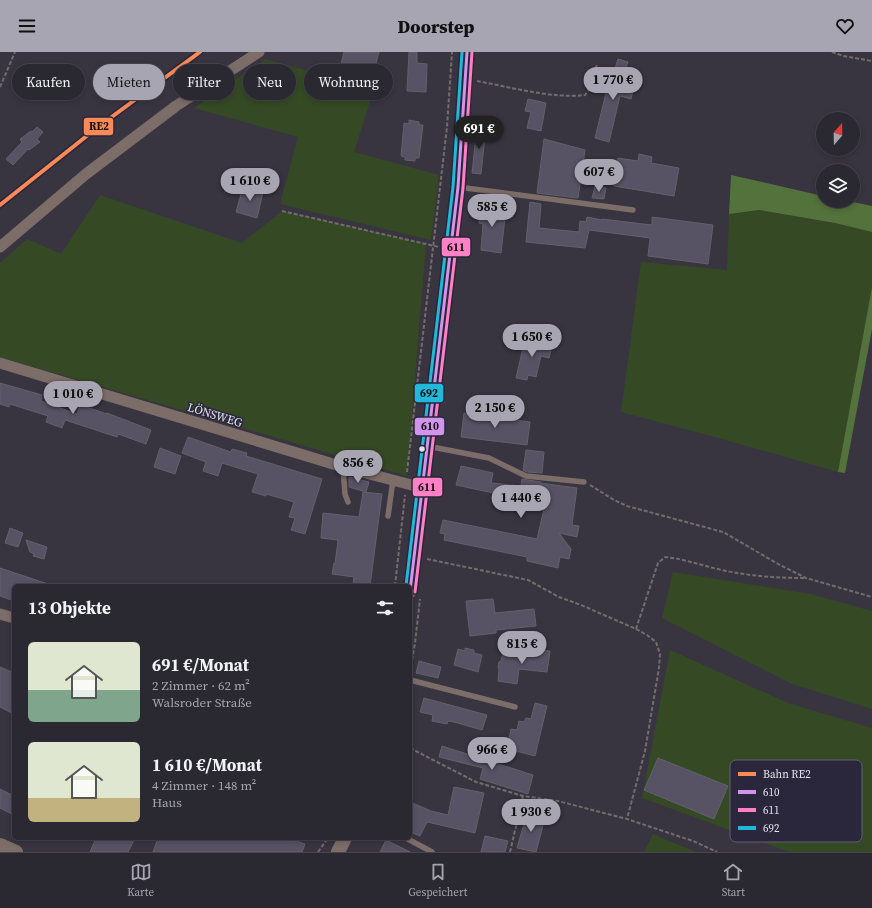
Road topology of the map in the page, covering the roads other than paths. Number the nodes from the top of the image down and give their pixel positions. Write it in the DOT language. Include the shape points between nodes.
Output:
graph roads {
  1 [pos="258,52"];
  2 [pos="467,52"];
  3 [pos="458,187"];
  4 [pos="633,210"];
  5 [pos="0,247"];
  6 [pos="0,363"];
  7 [pos="427,446"];
  8 [pos="343,467"];
  9 [pos="393,480"];
  10 [pos="584,482"];
  11 [pos="423,488"];
  12 [pos="348,502"];
  13 [pos="388,516"];
  14 [pos="411,584"];
  15 [pos="0,614"];
  16 [pos="12,617"];
  17 [pos="412,681"];
  18 [pos="515,707"];
  19 [pos="410,840"];
  20 [pos="432,852"];
  1 -- 5 [label="street" via="170,110 86,174"];
  2 -- 3 [label="street"];
  3 -- 4 [label="lane"];
  3 -- 7 [label="street"];
  6 -- 8 [label="street, LÖNSWEG"];
  7 -- 10 [label="lane" via="489,458 526,476"];
  7 -- 11 [label="street"];
  8 -- 9 [label="street, LÖNSWEG"];
  8 -- 12 [label="lane"];
  9 -- 11 [label="street, LÖNSWEG"];
  9 -- 13 [label="lane"];
  11 -- 14 [label="street"];
  15 -- 16 [label="street"];
  17 -- 18 [label="lane"];
  19 -- 20 [label="lane"];
}
